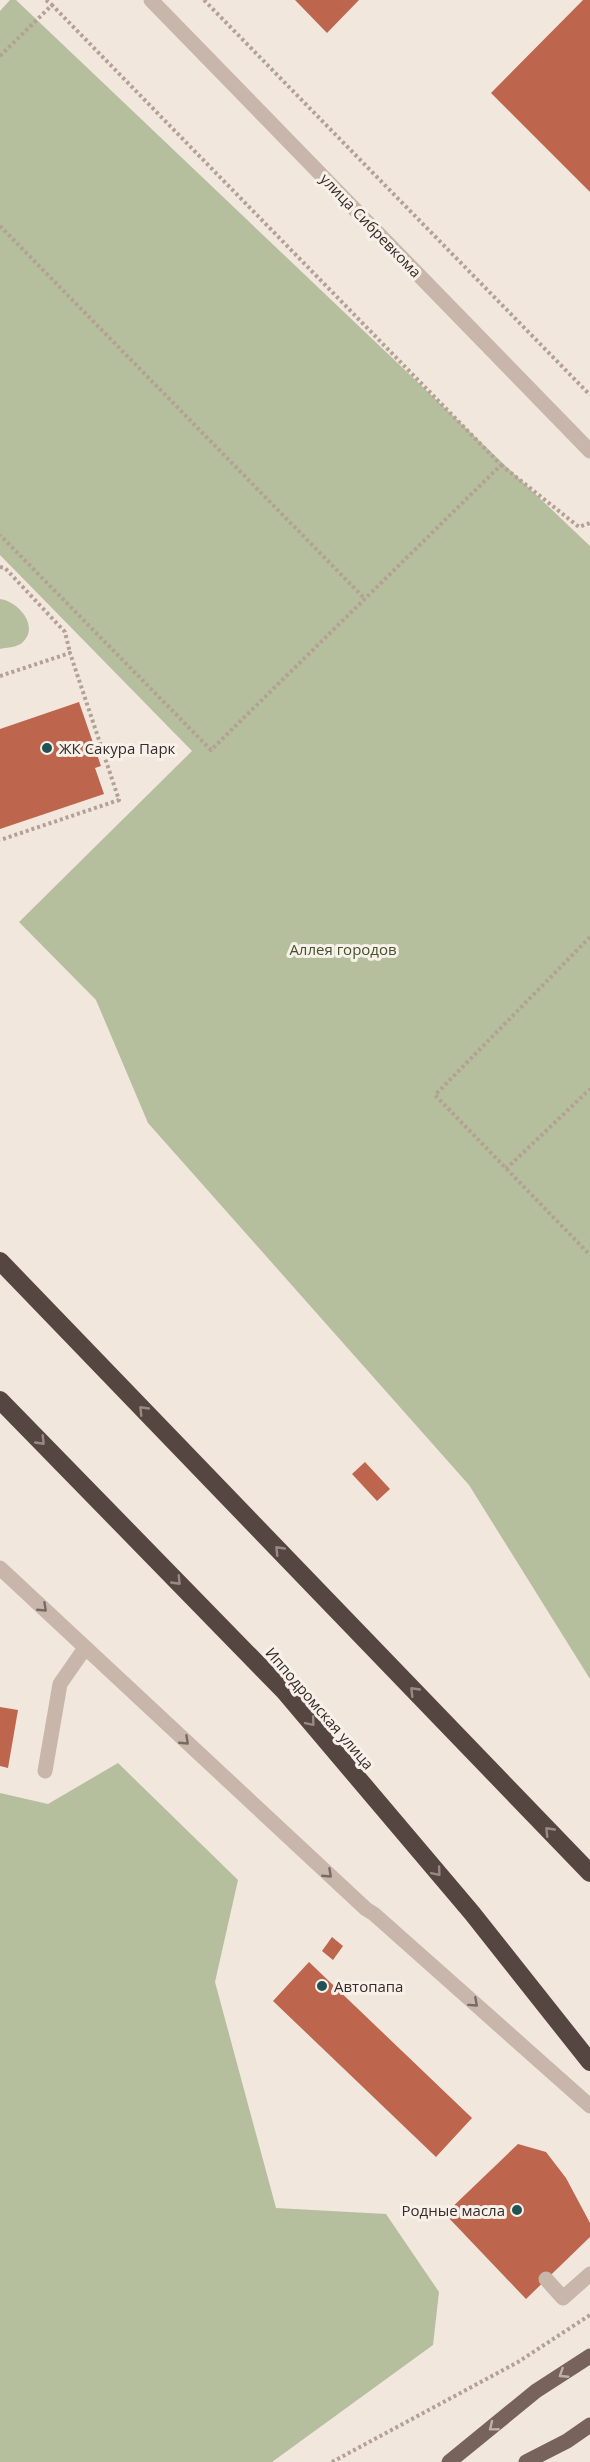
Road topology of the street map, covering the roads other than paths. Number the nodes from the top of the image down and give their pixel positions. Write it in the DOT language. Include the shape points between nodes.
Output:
graph roads {
  1 [pos="151,0"];
  2 [pos="590,451"];
  3 [pos="0,1261"];
  4 [pos="0,1400"];
  5 [pos="0,1568"];
  6 [pos="86,1648"];
  7 [pos="45,1771"];
  8 [pos="590,1873"];
  9 [pos="590,2062"];
  10 [pos="590,2106"];
  11 [pos="590,2274"];
  12 [pos="546,2279"];
  13 [pos="590,2356"];
  14 [pos="590,2425"];
  15 [pos="450,2462"];
  16 [pos="526,2462"];
  1 -- 2 [label="street, улица Сибревкома"];
  8 -- 3 [label="highway, one-way"];
  4 -- 9 [label="highway, Ипподромская улица, one-way" via="284,1691 472,1913"];
  5 -- 6 [label="street, one-way"];
  6 -- 7 [label="street" via="60,1684"];
  6 -- 10 [label="street, one-way" via="366,1909"];
  11 -- 12 [label="street" via="563,2298"];
  13 -- 15 [label="main road, one-way" via="536,2391"];
  14 -- 16 [label="main road"];
}
